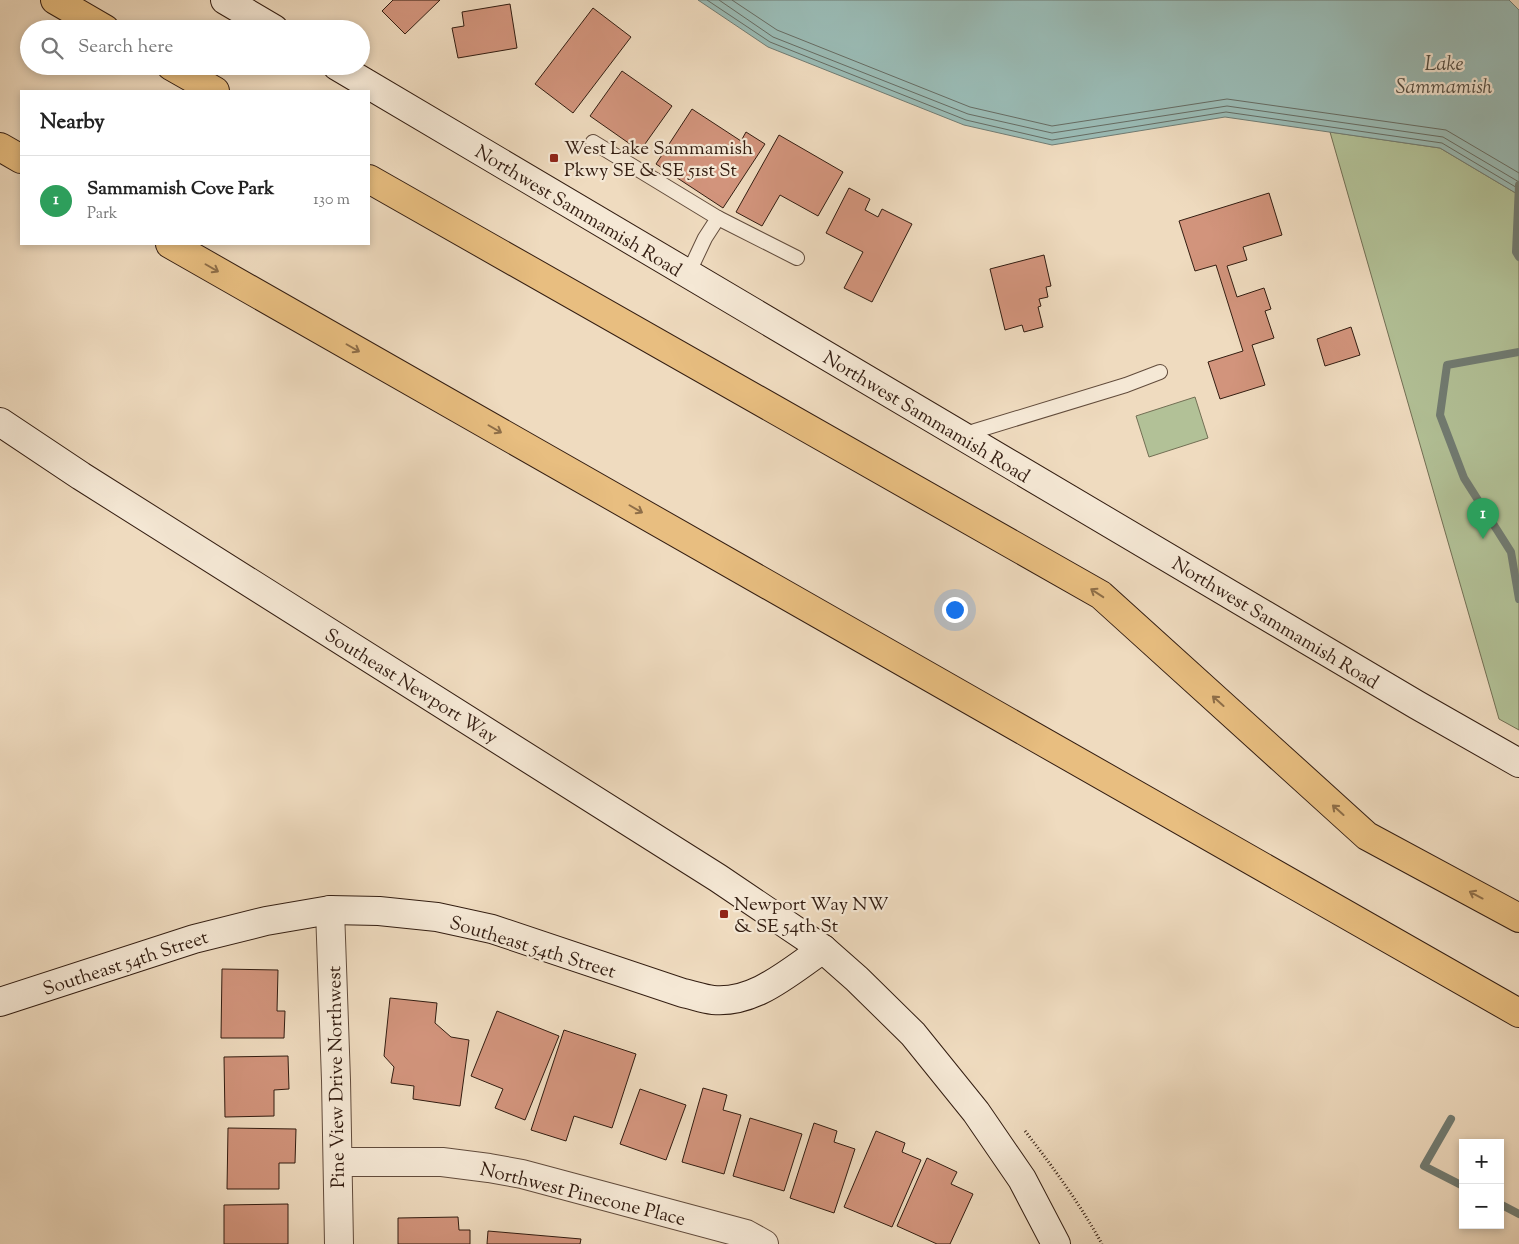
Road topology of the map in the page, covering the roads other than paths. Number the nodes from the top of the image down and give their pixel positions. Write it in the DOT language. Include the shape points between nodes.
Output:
graph roads {
  1 [pos="55,0"];
  2 [pos="225,0"];
  3 [pos="90,20"];
  4 [pos="259,20"];
  5 [pos="187,75"];
  6 [pos="352,75"];
  7 [pos="213,90"];
  8 [pos="593,142"];
  9 [pos="0,147"];
  10 [pos="20,158"];
  11 [pos="370,180"];
  12 [pos="718,218"];
  13 [pos="172,245"];
  14 [pos="797,258"];
  15 [pos="688,274"];
  16 [pos="1160,372"];
  17 [pos="0,422"];
  18 [pos="961,435"];
  19 [pos="1519,763"];
  20 [pos="330,910"];
  21 [pos="1519,918"];
  22 [pos="823,949"];
  23 [pos="0,1002"];
  24 [pos="1519,1013"];
  25 [pos="338,1162"];
  26 [pos="339,1244"];
  27 [pos="764,1244"];
  28 [pos="1056,1244"];
  1 -- 3 [label="highway"];
  2 -- 4 [label="street"];
  5 -- 7 [label="highway"];
  6 -- 15 [label="street, Northwest Sammamish Road"];
  8 -- 12 [label="lane"];
  9 -- 10 [label="highway"];
  21 -- 11 [label="highway, one-way" via="1367,836 1101,595"];
  12 -- 14 [label="lane"];
  12 -- 15 [label="lane"];
  13 -- 24 [label="highway, one-way"];
  15 -- 18 [label="street, Northwest Sammamish Road"];
  16 -- 18 [label="lane"];
  17 -- 22 [label="street, Southeast Newport Way" via="718,878"];
  18 -- 19 [label="street, Northwest Sammamish Road"];
  20 -- 22 [label="street, Southeast 54th Street" via="437,917 492,929 683,993 714,1000 742,998 763,989"];
  20 -- 23 [label="street, Southeast 54th Street" via="266,921 194,939"];
  20 -- 25 [label="street, Pine View Drive Northwest"];
  22 -- 28 [label="street, Southeast Newport Way" via="913,1034 976,1112 1022,1179"];
  25 -- 26 [label="street, Pine View Drive Northwest"];
  25 -- 27 [label="street, Northwest Pinecone Place" via="442,1162 522,1174 746,1234"];
}
